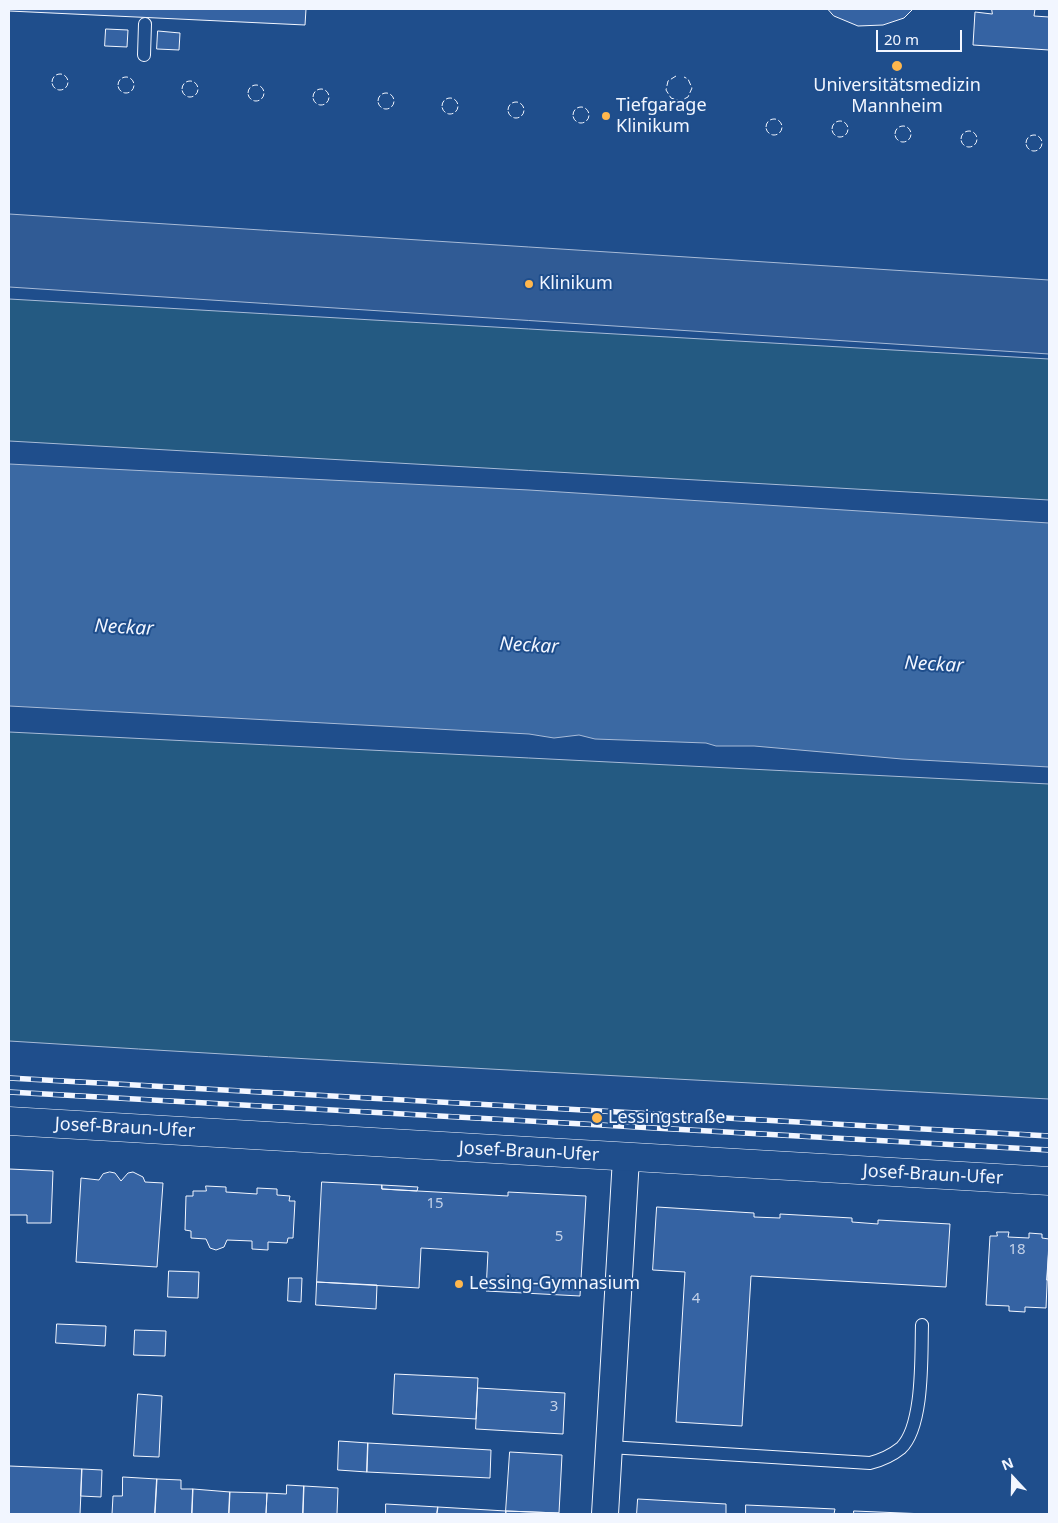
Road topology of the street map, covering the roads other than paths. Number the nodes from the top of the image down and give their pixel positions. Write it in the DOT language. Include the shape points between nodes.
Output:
graph roads {
  1 [pos="145,24"];
  2 [pos="144,55"];
  3 [pos="9,1122"];
  4 [pos="626,1158"];
  5 [pos="1049,1181"];
  6 [pos="922,1325"];
  7 [pos="609,1447"];
  8 [pos="605,1514"];
  1 -- 2 [label="lane"];
  3 -- 4 [label="street, Josef-Braun-Ufer"];
  4 -- 5 [label="street, Josef-Braun-Ufer"];
  4 -- 7 [label="street"];
  6 -- 7 [label="lane" via="920,1394 912,1429 902,1447 886,1458 870,1463"];
  7 -- 8 [label="street"];
}
